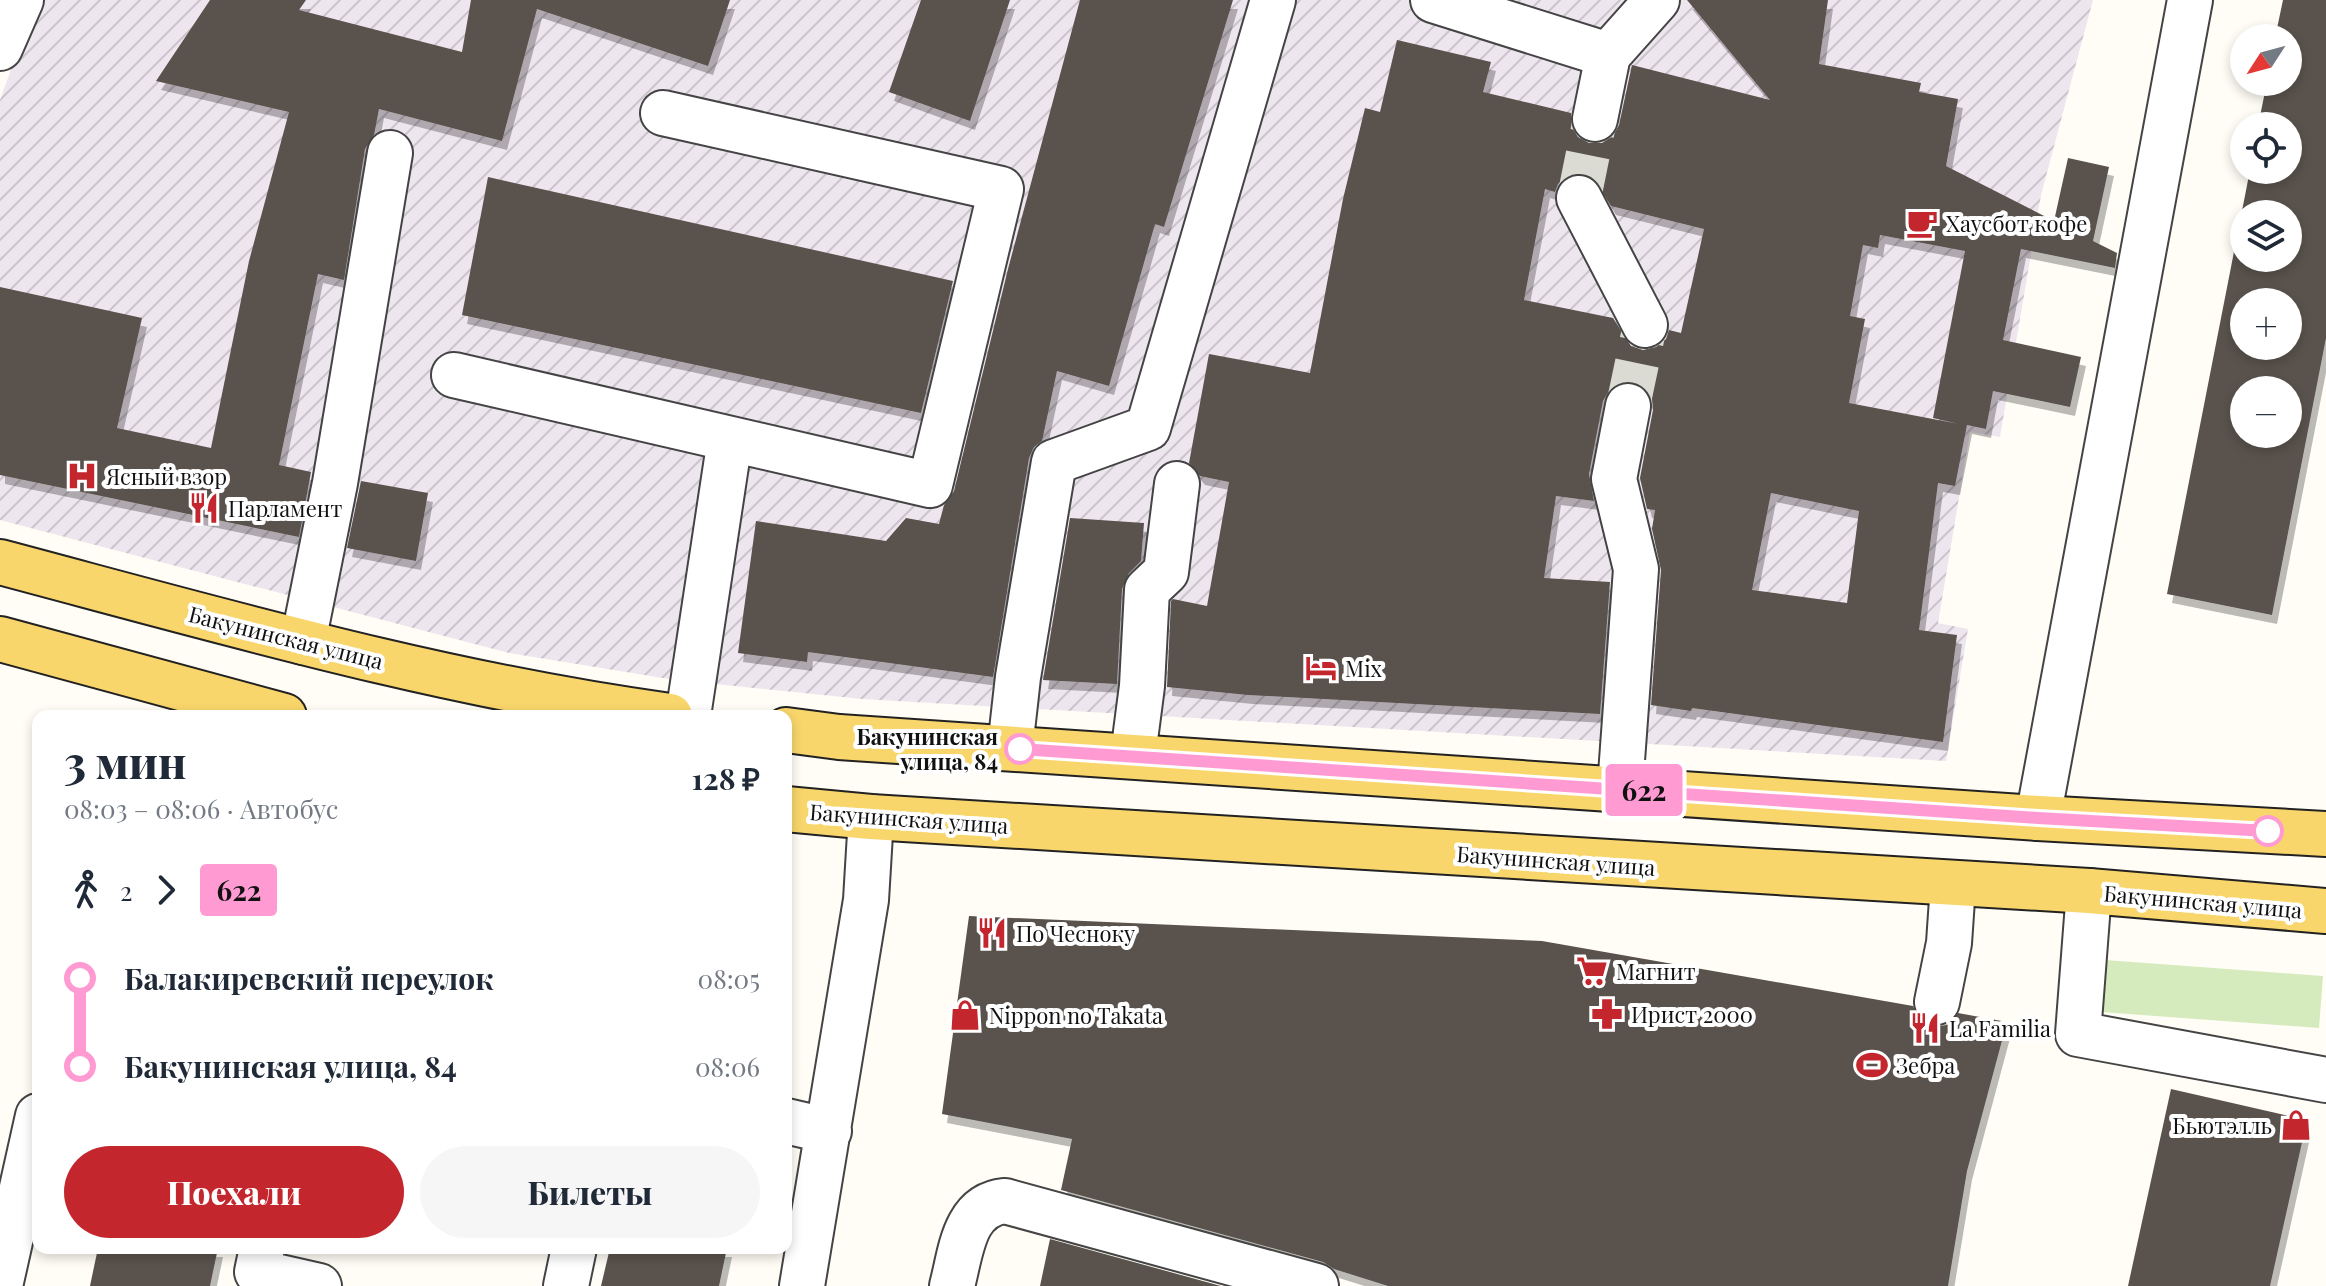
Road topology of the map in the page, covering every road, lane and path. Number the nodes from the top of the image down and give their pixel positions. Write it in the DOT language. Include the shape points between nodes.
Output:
graph roads {
  1 [pos="21,0"];
  2 [pos="1273,0"];
  3 [pos="1433,0"];
  4 [pos="1657,0"];
  5 [pos="2190,0"];
  6 [pos="0,48"];
  7 [pos="1608,55"];
  8 [pos="663,113"];
  9 [pos="1595,119"];
  10 [pos="390,153"];
  11 [pos="1579,198"];
  12 [pos="1645,325"];
  13 [pos="454,375"];
  14 [pos="1628,406"];
  15 [pos="730,439"];
  16 [pos="1177,484"];
  17 [pos="0,562"];
  18 [pos="0,639"];
  19 [pos="303,642"];
  20 [pos="262,710"];
  21 [pos="624,710"];
  22 [pos="689,710"];
  23 [pos="792,731"];
  24 [pos="1010,748"];
  25 [pos="1133,755"];
  26 [pos="1620,788"];
  27 [pos="792,810"];
  28 [pos="871,817"];
  29 [pos="2038,818"];
  30 [pos="2326,834"];
  31 [pos="1953,885"];
  32 [pos="2089,891"];
  33 [pos="2326,911"];
  34 [pos="1937,1002"];
  35 [pos="2326,1080"];
  36 [pos="792,1122"];
  37 [pos="829,1131"];
  38 [pos="32,1143"];
  39 [pos="261,1254"];
  40 [pos="573,1254"];
  41 [pos="0,1286"];
  42 [pos="319,1286"];
  43 [pos="566,1286"];
  44 [pos="802,1286"];
  45 [pos="952,1286"];
  46 [pos="1316,1286"];
  1 -- 6 [label="lane"];
  2 -- 24 [label="lane" via="1148,428 1054,462"];
  3 -- 7 [label="lane"];
  4 -- 7 [label="lane"];
  5 -- 29 [label="lane"];
  7 -- 9 [label="lane"];
  8 -- 15 [label="lane" via="1001,189 930,485"];
  10 -- 19 [label="lane"];
  11 -- 12 [label="lane"];
  13 -- 15 [label="lane"];
  14 -- 26 [label="lane" via="1614,479 1636,569"];
  15 -- 22 [label="lane"];
  16 -- 25 [label="lane" via="1166,572 1147,590"];
  17 -- 19 [label="main road, Бакунинская улица"];
  18 -- 20 [label="main road"];
  19 -- 21 [label="main road, Бакунинская улица" via="436,675"];
  23 -- 24 [label="main road"];
  24 -- 25 [label="main road"];
  25 -- 26 [label="main road"];
  26 -- 29 [label="main road"];
  27 -- 28 [label="main road, Бакунинская улица"];
  28 -- 31 [label="main road, Бакунинская улица"];
  28 -- 37 [label="lane" via="866,900"];
  29 -- 30 [label="main road"];
  31 -- 32 [label="main road, Бакунинская улица"];
  31 -- 34 [label="lane"];
  32 -- 33 [label="main road, Бакунинская улица"];
  32 -- 35 [label="lane" via="2078,1034"];
  36 -- 37 [label="lane"];
  37 -- 44 [label="lane"];
  38 -- 41 [label="lane"];
  39 -- 42 [label="lane" via="257,1272"];
  40 -- 43 [label="lane"];
  45 -- 46 [label="lane" via="970,1221 991,1203 1005,1201"];
}
